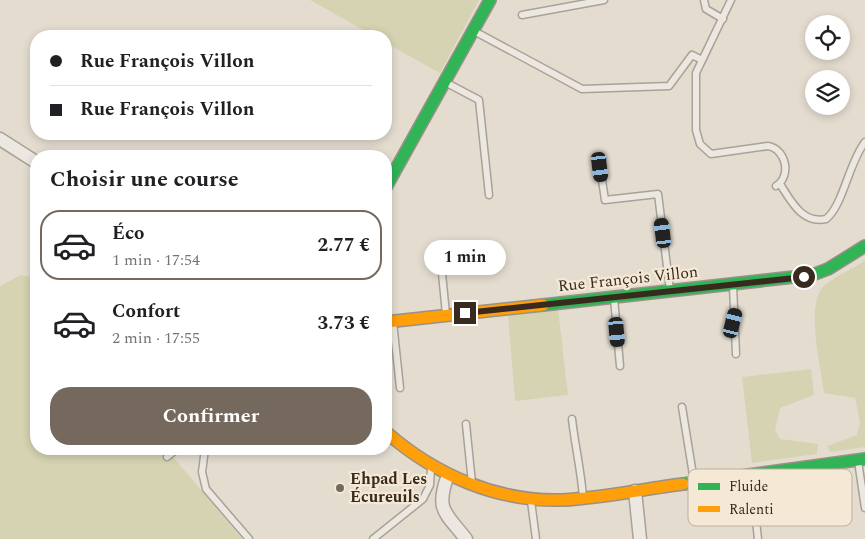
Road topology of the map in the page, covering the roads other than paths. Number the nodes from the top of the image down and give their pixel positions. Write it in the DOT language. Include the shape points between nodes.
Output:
graph roads {
  1 [pos="490,0"];
  2 [pos="604,0"];
  3 [pos="704,0"];
  4 [pos="731,0"];
  5 [pos="522,15"];
  6 [pos="723,19"];
  7 [pos="473,30"];
  8 [pos="702,60"];
  9 [pos="444,82"];
  10 [pos="0,139"];
  11 [pos="865,142"];
  12 [pos="30,158"];
  13 [pos="600,167"];
  14 [pos="392,176"];
  15 [pos="489,195"];
  16 [pos="865,246"];
  17 [pos="440,253"];
  18 [pos="733,285"];
  19 [pos="670,291"];
  20 [pos="614,297"];
  21 [pos="446,315"];
  22 [pos="392,321"];
  23 [pos="392,334"];
  24 [pos="736,354"];
  25 [pos="620,366"];
  26 [pos="400,388"];
  27 [pos="682,407"];
  28 [pos="572,419"];
  29 [pos="466,424"];
  30 [pos="392,438"];
  31 [pos="170,455"];
  32 [pos="203,455"];
  33 [pos="167,457"];
  34 [pos="862,459"];
  35 [pos="432,466"];
  36 [pos="692,469"];
  37 [pos="787,469"];
  38 [pos="448,474"];
  39 [pos="472,483"];
  40 [pos="688,483"];
  41 [pos="635,491"];
  42 [pos="583,498"];
  43 [pos="530,499"];
  44 [pos="865,508"];
  45 [pos="756,526"];
  46 [pos="249,539"];
  47 [pos="373,539"];
  48 [pos="466,539"];
  49 [pos="536,539"];
  50 [pos="640,539"];
  51 [pos="758,539"];
  1 -- 7 [label="street"];
  2 -- 5 [label="lane"];
  3 -- 6 [label="lane" via="706,9"];
  4 -- 6 [label="lane"];
  6 -- 8 [label="lane"];
  7 -- 8 [label="lane" via="582,89 669,86 692,56"];
  7 -- 9 [label="street"];
  8 -- 11 [label="lane" via="696,73 696,130 700,144 711,154 774,147 783,156 786,172 778,185 808,219 826,219 834,210 856,153"];
  9 -- 14 [label="street"];
  9 -- 15 [label="lane" via="479,100"];
  10 -- 12 [label="street"];
  13 -- 19 [label="lane" via="604,200 658,194"];
  16 -- 18 [label="street, Rue François Villon" via="818,274"];
  17 -- 21 [label="lane"];
  18 -- 19 [label="street, Rue François Villon"];
  18 -- 24 [label="lane"];
  19 -- 20 [label="street, Rue François Villon"];
  20 -- 21 [label="street, Rue François Villon"];
  20 -- 25 [label="lane"];
  21 -- 22 [label="street, Rue François Villon"];
  23 -- 26 [label="lane"];
  27 -- 36 [label="lane"];
  28 -- 42 [label="lane"];
  29 -- 39 [label="lane"];
  30 -- 35 [label="street"];
  31 -- 33 [label="lane"];
  32 -- 46 [label="lane" via="202,472 206,489"];
  34 -- 37 [label="street"];
  34 -- 44 [label="lane"];
  35 -- 38 [label="street"];
  35 -- 47 [label="lane" via="430,485 423,499"];
  38 -- 39 [label="street"];
  38 -- 48 [label="street" via="441,500 443,510"];
  39 -- 43 [label="street"];
  40 -- 41 [label="street"];
  41 -- 42 [label="street"];
  41 -- 50 [label="street"];
  42 -- 43 [label="street"];
  43 -- 49 [label="lane"];
  45 -- 51 [label="lane"];
}
